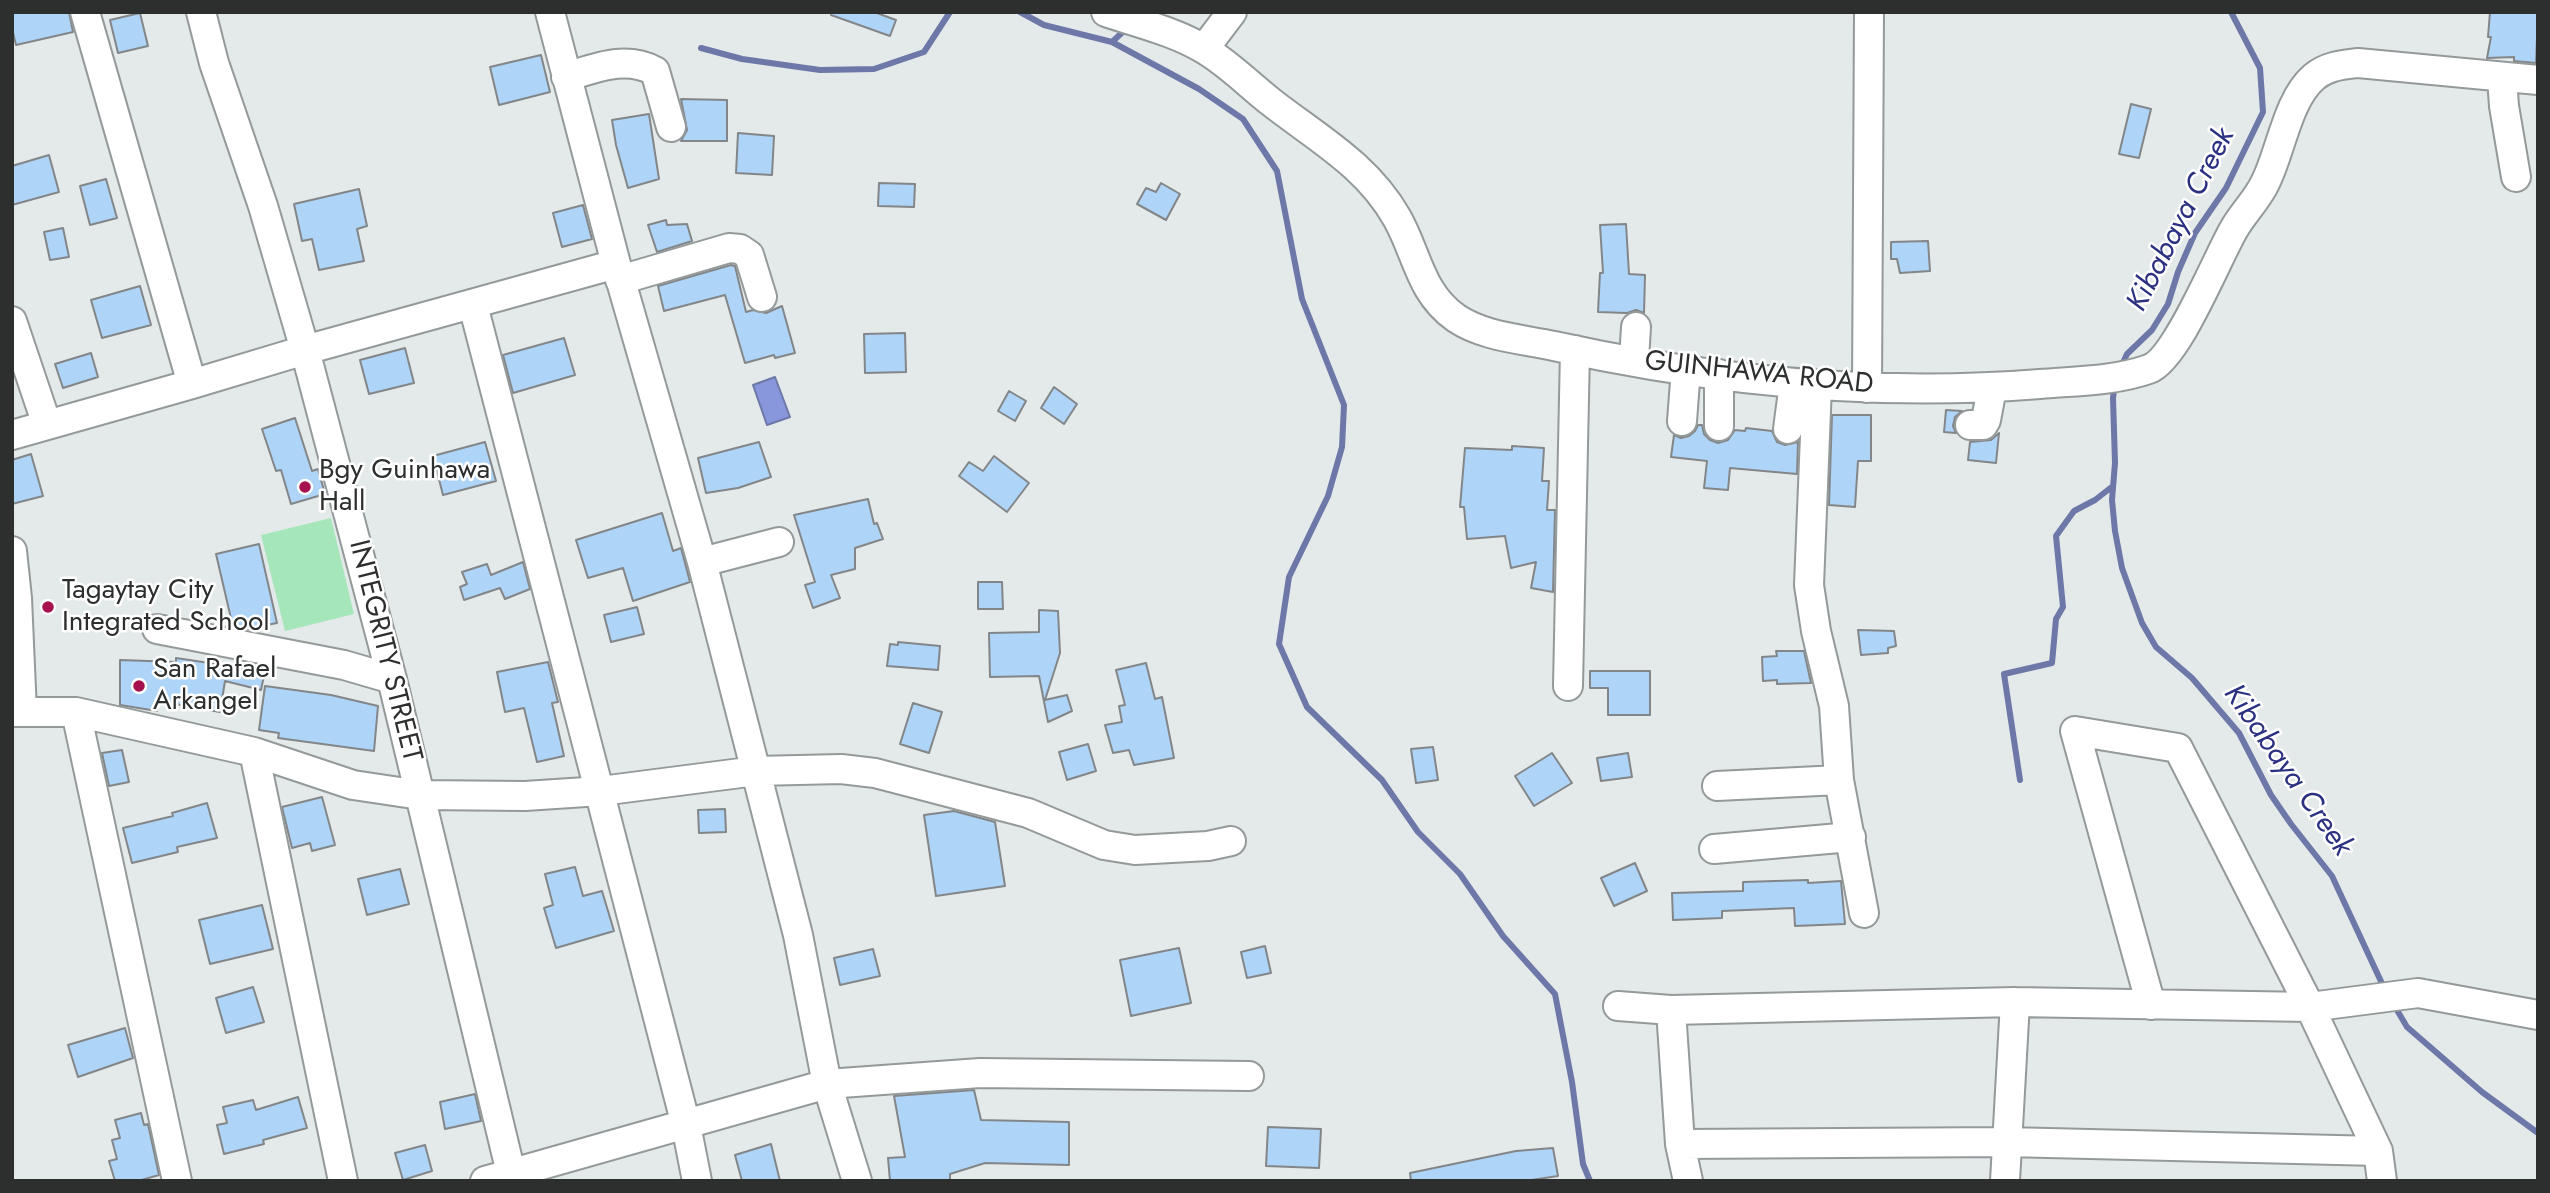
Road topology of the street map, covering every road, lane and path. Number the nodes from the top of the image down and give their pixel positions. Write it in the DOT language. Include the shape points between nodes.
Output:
graph roads {
  1 [pos="85,12"];
  2 [pos="201,12"];
  3 [pos="550,12"];
  4 [pos="1232,12"];
  5 [pos="1869,12"];
  6 [pos="1109,13"];
  7 [pos="1204,49"];
  8 [pos="566,77"];
  9 [pos="2502,78"];
  10 [pos="2538,80"];
  11 [pos="671,127"];
  12 [pos="2516,177"];
  13 [pos="618,272"];
  14 [pos="762,297"];
  15 [pos="473,305"];
  16 [pos="12,321"];
  17 [pos="1636,327"];
  18 [pos="304,350"];
  19 [pos="1575,350"];
  20 [pos="1634,360"];
  21 [pos="1686,368"];
  22 [pos="1719,374"];
  23 [pos="192,384"];
  24 [pos="1805,384"];
  25 [pos="1867,388"];
  26 [pos="1992,388"];
  27 [pos="1682,421"];
  28 [pos="47,425"];
  29 [pos="1970,425"];
  30 [pos="1719,426"];
  31 [pos="1788,429"];
  32 [pos="12,435"];
  33 [pos="779,542"];
  34 [pos="12,551"];
  35 [pos="702,562"];
  36 [pos="157,629"];
  37 [pos="392,679"];
  38 [pos="1568,686"];
  39 [pos="17,712"];
  40 [pos="76,712"];
  41 [pos="254,752"];
  42 [pos="756,771"];
  43 [pos="1839,780"];
  44 [pos="1717,786"];
  45 [pos="601,791"];
  46 [pos="420,795"];
  47 [pos="1851,837"];
  48 [pos="1231,841"];
  49 [pos="1714,849"];
  50 [pos="1864,913"];
  51 [pos="2014,1002"];
  52 [pos="2151,1005"];
  53 [pos="1618,1006"];
  54 [pos="2310,1007"];
  55 [pos="1671,1010"];
  56 [pos="2538,1015"];
  57 [pos="1249,1076"];
  58 [pos="827,1084"];
  59 [pos="686,1125"];
  60 [pos="2007,1142"];
  61 [pos="1680,1144"];
  62 [pos="2378,1151"];
  63 [pos="498,1177"];
  64 [pos="177,1181"];
  65 [pos="343,1181"];
  66 [pos="697,1181"];
  67 [pos="858,1181"];
  68 [pos="1688,1181"];
  69 [pos="2005,1181"];
  70 [pos="2382,1181"];
  1 -- 23 [label="street"];
  2 -- 18 [label="street, INTEGRITY STREET"];
  3 -- 8 [label="street"];
  4 -- 7 [label="street"];
  5 -- 25 [label="street"];
  6 -- 7 [label="street, GUINHAWA ROAD"];
  7 -- 19 [label="street, GUINHAWA ROAD" via="1348,157 1369,178 1397,218 1423,281 1437,302 1478,330"];
  8 -- 11 [label="street" via="616,63 642,64 654,71"];
  8 -- 13 [label="street"];
  9 -- 10 [label="street, GUINHAWA ROAD"];
  9 -- 12 [label="street"];
  9 -- 26 [label="street, GUINHAWA ROAD" via="2358,63 2331,66 2312,78 2298,100 2265,183 2236,226 2178,337 2156,367 2095,379"];
  13 -- 14 [label="street" via="740,249 749,255"];
  13 -- 15 [label="street"];
  13 -- 35 [label="street"];
  15 -- 18 [label="street"];
  15 -- 45 [label="street"];
  16 -- 28 [label="street"];
  17 -- 20 [label="street"];
  18 -- 23 [label="street"];
  18 -- 37 [label="street, INTEGRITY STREET"];
  19 -- 20 [label="street, GUINHAWA ROAD"];
  19 -- 38 [label="street"];
  20 -- 21 [label="street, GUINHAWA ROAD"];
  21 -- 22 [label="street, GUINHAWA ROAD"];
  21 -- 27 [label="street"];
  22 -- 24 [label="street, GUINHAWA ROAD"];
  22 -- 30 [label="street"];
  23 -- 28 [label="street"];
  24 -- 25 [label="street, GUINHAWA ROAD"];
  24 -- 31 [label="street"];
  24 -- 43 [label="street" via="1809,585 1834,706"];
  25 -- 26 [label="street, GUINHAWA ROAD"];
  26 -- 29 [label="street" via="1986,420 1983,425"];
  28 -- 32 [label="street"];
  33 -- 35 [label="street"];
  34 -- 39 [label="street" via="17,597"];
  35 -- 42 [label="street"];
  36 -- 37 [label="street" via="344,665"];
  37 -- 46 [label="street, INTEGRITY STREET"];
  39 -- 40 [label="street"];
  40 -- 41 [label="street"];
  40 -- 64 [label="street"];
  41 -- 46 [label="street" via="353,785"];
  41 -- 65 [label="street"];
  42 -- 45 [label="street"];
  42 -- 48 [label="street" via="875,773 1028,813 1104,845 1135,850"];
  42 -- 58 [label="street" via="798,935"];
  43 -- 44 [label="street"];
  43 -- 47 [label="street"];
  45 -- 46 [label="street"];
  45 -- 59 [label="street"];
  46 -- 63 [label="street, INTEGRITY STREET"];
  47 -- 49 [label="street"];
  47 -- 50 [label="street"];
  51 -- 52 [label="street"];
  51 -- 55 [label="street"];
  51 -- 60 [label="street"];
  52 -- 54 [label="street"];
  52 -- 54 [label="street" via="2075,731 2178,748"];
  53 -- 55 [label="street"];
  54 -- 56 [label="street" via="2418,993"];
  54 -- 62 [label="street"];
  55 -- 61 [label="street"];
  57 -- 58 [label="street" via="980,1073"];
  58 -- 59 [label="street"];
  58 -- 67 [label="street"];
  59 -- 63 [label="street"];
  59 -- 66 [label="street"];
  60 -- 61 [label="street"];
  60 -- 62 [label="street"];
  60 -- 69 [label="street"];
  61 -- 68 [label="street"];
  62 -- 70 [label="street"];
}
